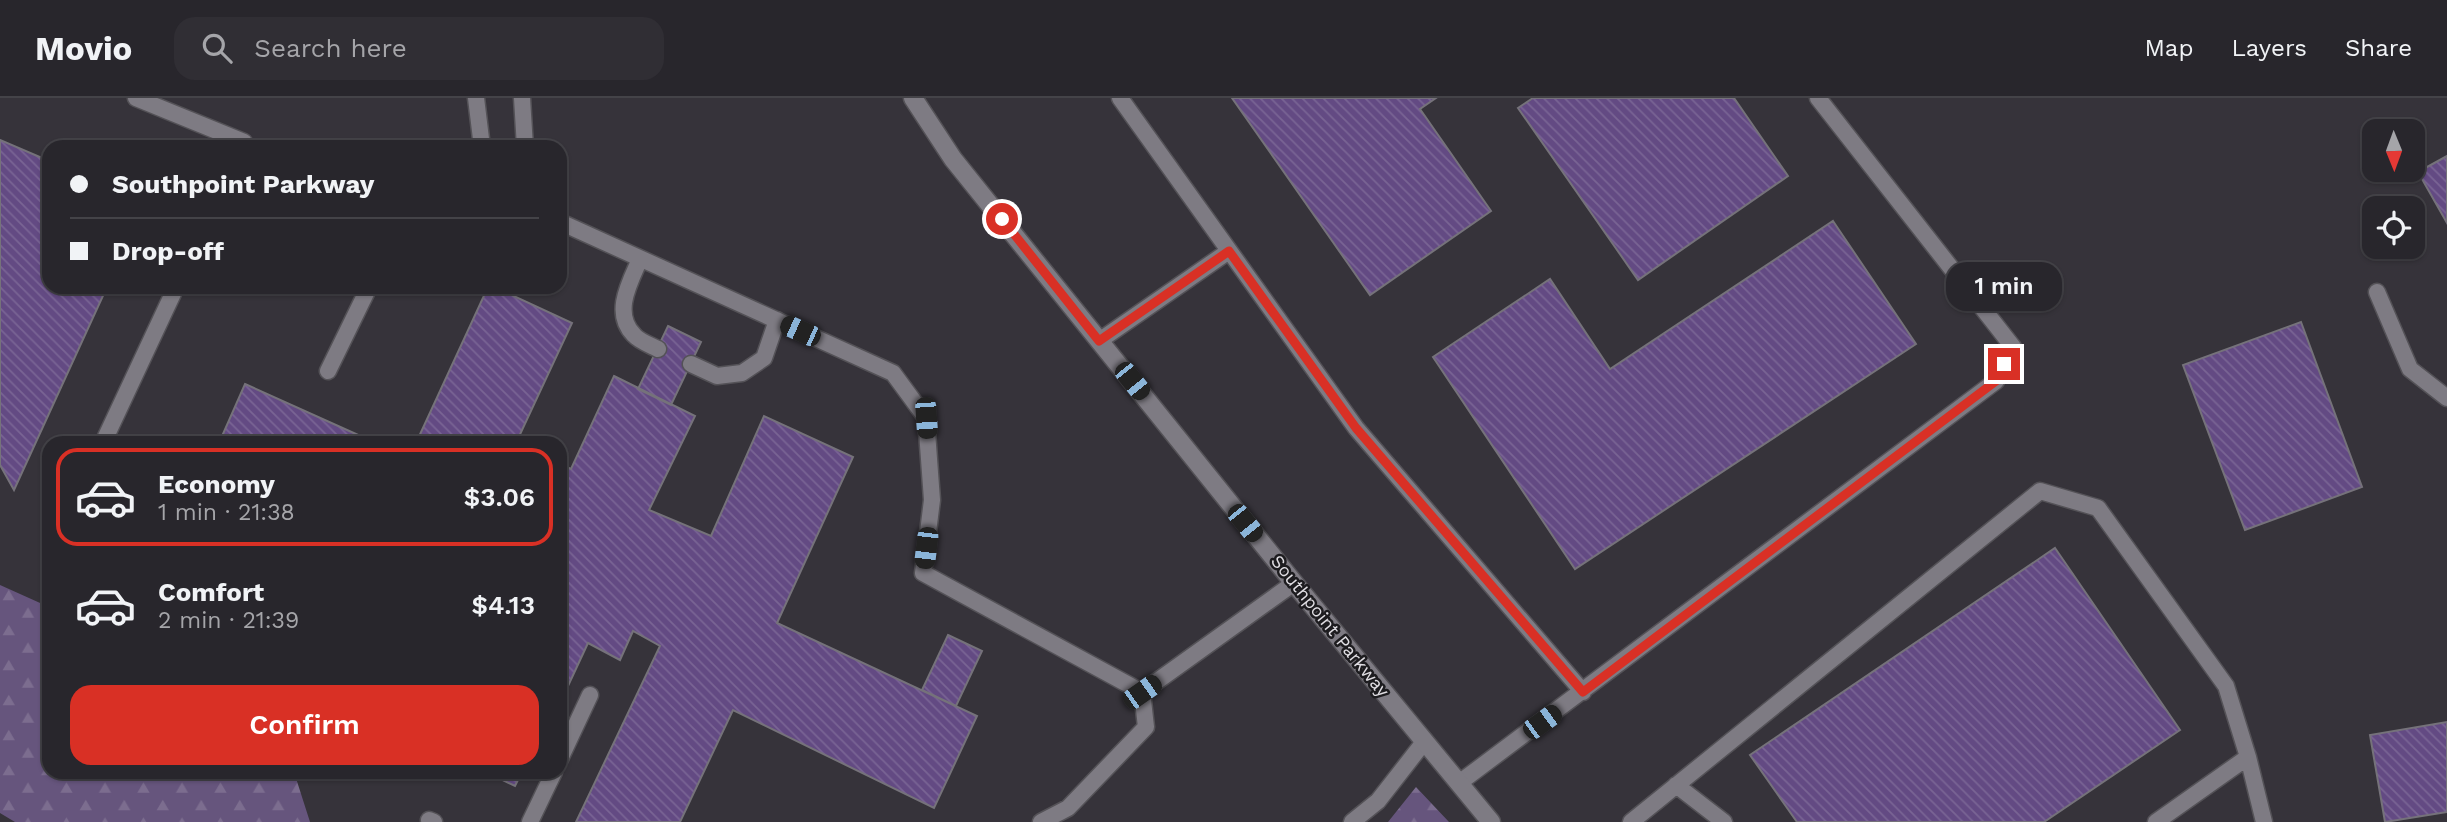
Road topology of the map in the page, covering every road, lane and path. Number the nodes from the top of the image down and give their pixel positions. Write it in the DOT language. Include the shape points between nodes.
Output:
graph roads {
  1 [pos="136,98"];
  2 [pos="477,98"];
  3 [pos="522,98"];
  4 [pos="913,98"];
  5 [pos="1120,98"];
  6 [pos="1818,98"];
  7 [pos="239,140"];
  8 [pos="480,140"];
  9 [pos="525,140"];
  10 [pos="567,225"];
  11 [pos="1229,251"];
  12 [pos="640,258"];
  13 [pos="2376,292"];
  14 [pos="173,294"];
  15 [pos="366,294"];
  16 [pos="777,320"];
  17 [pos="1099,341"];
  18 [pos="657,349"];
  19 [pos="691,364"];
  20 [pos="328,371"];
  21 [pos="2447,398"];
  22 [pos="106,436"];
  23 [pos="1294,583"];
  24 [pos="1142,692"];
  25 [pos="1583,692"];
  26 [pos="590,695"];
  27 [pos="1424,741"];
  28 [pos="567,744"];
  29 [pos="2248,757"];
  30 [pos="551,779"];
  31 [pos="1459,783"];
  32 [pos="1676,785"];
  33 [pos="530,822"];
  34 [pos="1041,822"];
  35 [pos="1352,822"];
  36 [pos="1491,822"];
  37 [pos="1631,822"];
  38 [pos="1724,822"];
  39 [pos="2156,822"];
  40 [pos="2264,822"];
  1 -- 7 [label="lane"];
  2 -- 8 [label="lane"];
  3 -- 9 [label="lane"];
  4 -- 17 [label="main road, Southpoint Parkway" via="953,159"];
  5 -- 11 [label="lane"];
  6 -- 25 [label="lane" via="2013,347 1996,381"];
  10 -- 12 [label="lane"];
  11 -- 17 [label="lane"];
  11 -- 25 [label="lane" via="1356,428"];
  12 -- 16 [label="lane"];
  12 -- 18 [label="lane" via="625,295 624,321 635,337"];
  13 -- 21 [label="lane" via="2410,369"];
  14 -- 22 [label="lane"];
  15 -- 20 [label="lane"];
  16 -- 19 [label="lane" via="764,358 742,373 717,376"];
  16 -- 24 [label="lane" via="894,373 926,418 932,500 923,573"];
  17 -- 23 [label="main road, Southpoint Parkway"];
  23 -- 24 [label="lane"];
  23 -- 27 [label="main road, Southpoint Parkway"];
  24 -- 34 [label="lane" via="1146,727 1068,808"];
  25 -- 31 [label="lane"];
  26 -- 28 [label="lane"];
  27 -- 31 [label="main road, Southpoint Parkway"];
  27 -- 35 [label="lane" via="1378,801"];
  29 -- 32 [label="lane" via="2226,686 2098,508 2040,491"];
  29 -- 39 [label="lane"];
  29 -- 40 [label="lane"];
  30 -- 33 [label="lane"];
  31 -- 36 [label="main road, Southpoint Parkway"];
  32 -- 37 [label="lane"];
  32 -- 38 [label="lane"];
}
